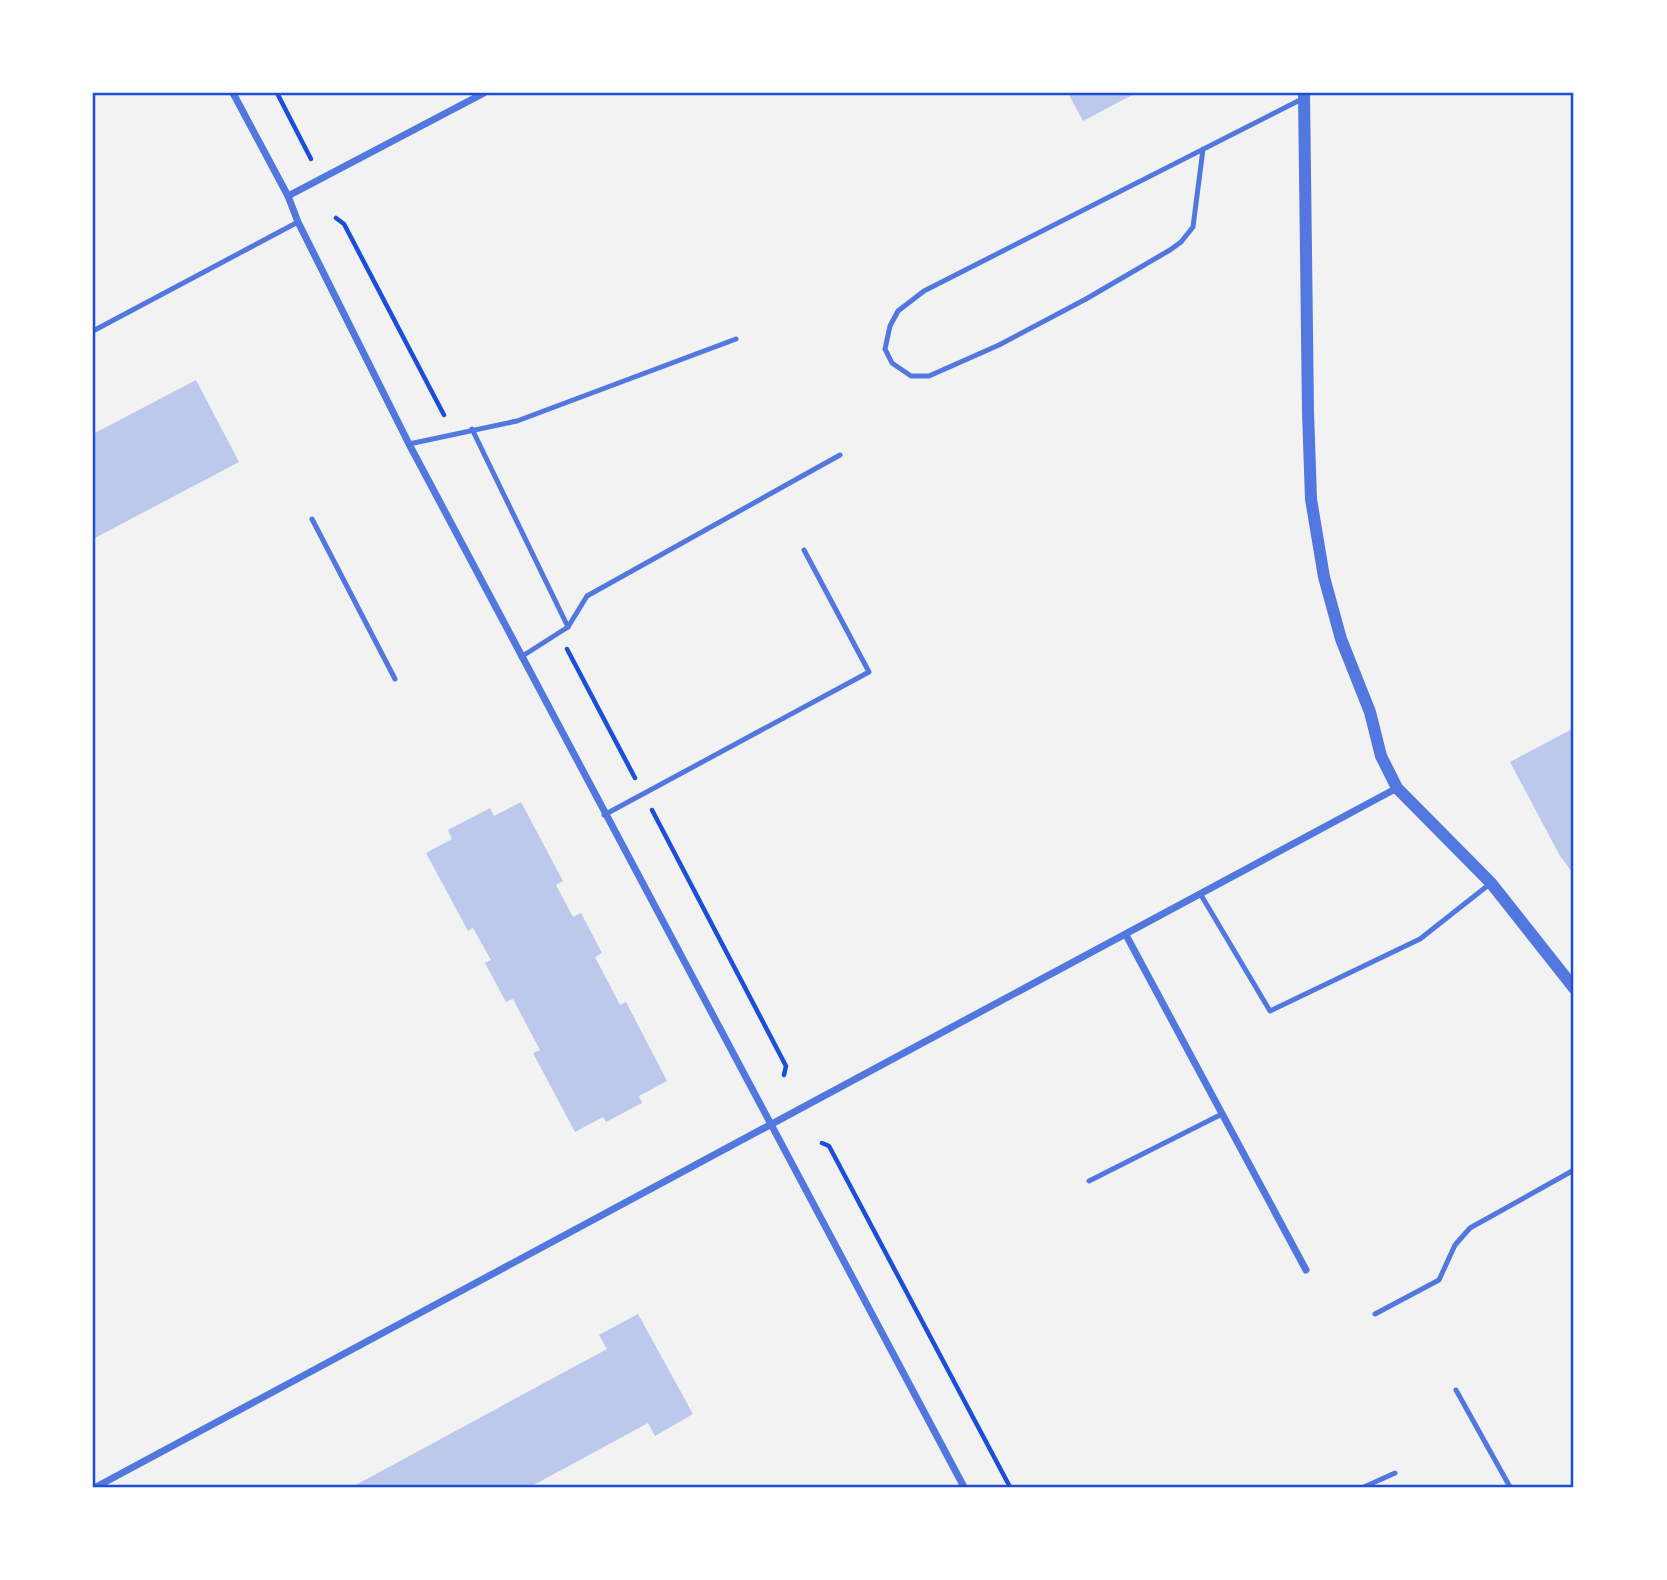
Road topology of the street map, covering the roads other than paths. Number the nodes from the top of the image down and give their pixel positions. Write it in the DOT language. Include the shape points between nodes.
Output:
graph roads {
  1 [pos="233,93"];
  2 [pos="484,93"];
  3 [pos="1304,96"];
  4 [pos="1203,149"];
  5 [pos="288,196"];
  6 [pos="298,222"];
  7 [pos="93,331"];
  8 [pos="736,339"];
  9 [pos="472,429"];
  10 [pos="409,444"];
  11 [pos="840,455"];
  12 [pos="312,519"];
  13 [pos="804,550"];
  14 [pos="568,627"];
  15 [pos="522,657"];
  16 [pos="396,679"];
  17 [pos="1397,788"];
  18 [pos="604,815"];
  19 [pos="1491,883"];
  20 [pos="1201,895"];
  21 [pos="1126,935"];
  22 [pos="1574,988"];
  23 [pos="1222,1114"];
  24 [pos="770,1126"];
  25 [pos="1574,1170"];
  26 [pos="1089,1181"];
  27 [pos="1306,1270"];
  28 [pos="1375,1314"];
  29 [pos="1456,1390"];
  30 [pos="1395,1473"];
  31 [pos="96,1487"];
  32 [pos="964,1487"];
  33 [pos="1364,1487"];
  34 [pos="1510,1487"];
  1 -- 5 [label="street"];
  2 -- 5 [label="street"];
  3 -- 4 [label="lane"];
  3 -- 17 [label="street" via="1311,499 1324,577 1341,639 1370,712 1381,756"];
  4 -- 4 [label="lane" via="924,291 898,311 890,327 885,349 892,363 911,376 929,376 999,345 1175,246 1193,227"];
  5 -- 6 [label="street"];
  6 -- 7 [label="lane"];
  6 -- 10 [label="street"];
  8 -- 9 [label="lane" via="517,421"];
  9 -- 10 [label="lane"];
  9 -- 14 [label="lane"];
  10 -- 15 [label="street"];
  11 -- 14 [label="lane" via="587,596"];
  12 -- 16 [label="lane"];
  13 -- 18 [label="lane" via="869,672"];
  14 -- 15 [label="lane"];
  15 -- 18 [label="street"];
  17 -- 19 [label="street"];
  17 -- 20 [label="street"];
  18 -- 24 [label="street"];
  19 -- 20 [label="lane" via="1420,939 1270,1011"];
  19 -- 22 [label="street"];
  20 -- 21 [label="street"];
  21 -- 23 [label="street"];
  21 -- 24 [label="street"];
  23 -- 26 [label="lane"];
  23 -- 27 [label="street"];
  24 -- 31 [label="street"];
  24 -- 32 [label="street"];
  25 -- 28 [label="lane" via="1470,1228 1455,1245 1439,1280"];
  29 -- 34 [label="lane"];
  30 -- 33 [label="lane"];
}
